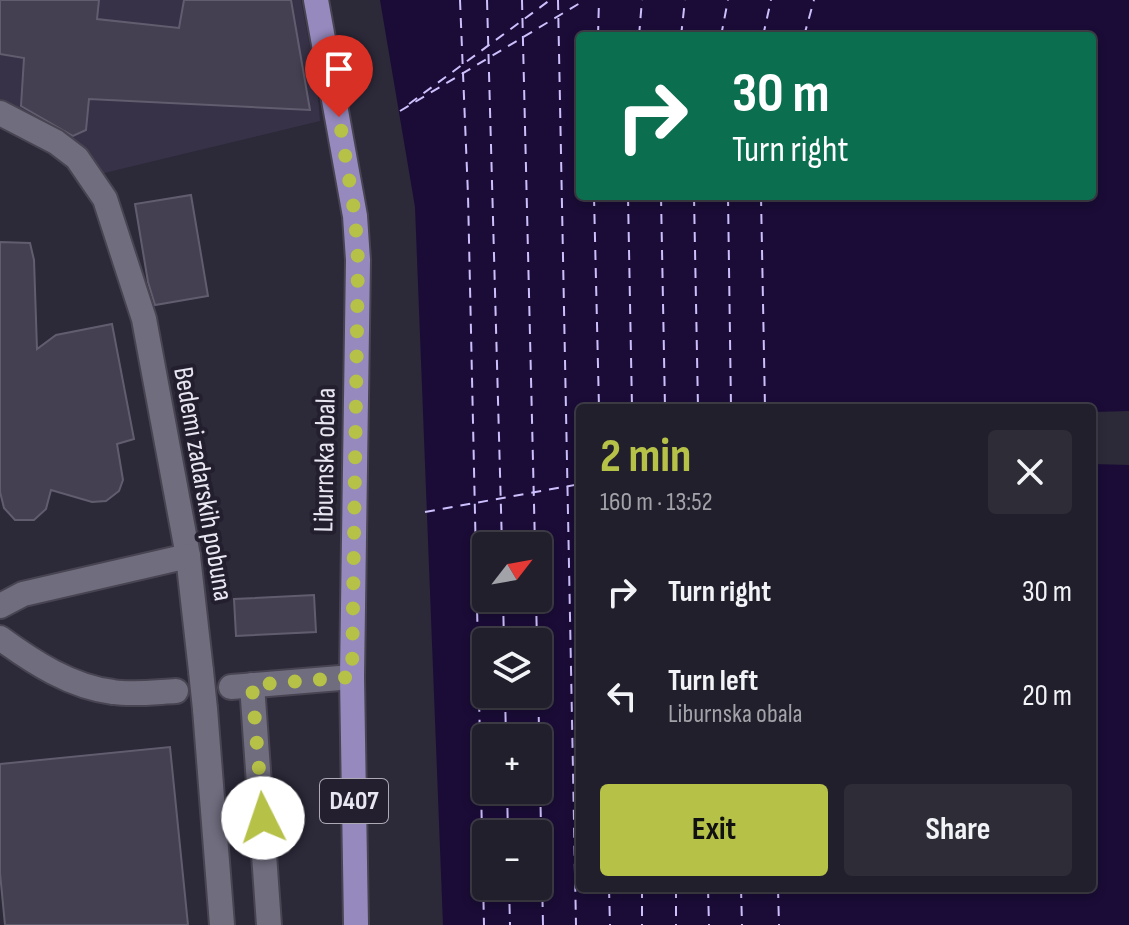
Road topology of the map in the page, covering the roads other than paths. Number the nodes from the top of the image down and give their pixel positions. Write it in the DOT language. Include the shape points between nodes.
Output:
graph roads {
  1 [pos="316,0"];
  2 [pos="0,113"];
  3 [pos="188,556"];
  4 [pos="0,606"];
  5 [pos="0,638"];
  6 [pos="352,677"];
  7 [pos="176,691"];
  8 [pos="222,925"];
  9 [pos="269,925"];
  10 [pos="356,925"];
  1 -- 6 [label="main road, Liburnska obala / D407" via="355,216 358,260"];
  2 -- 3 [label="street, Bedemi zadarskih pobuna" via="77,158 105,199 144,319"];
  3 -- 4 [label="street" via="23,594"];
  3 -- 8 [label="street, Bedemi zadarskih pobuna, bridge"];
  5 -- 7 [label="street" via="48,671 78,682 113,692"];
  6 -- 9 [label="street" via="242,686"];
  6 -- 10 [label="main road, Liburnska obala / D407"];
}
